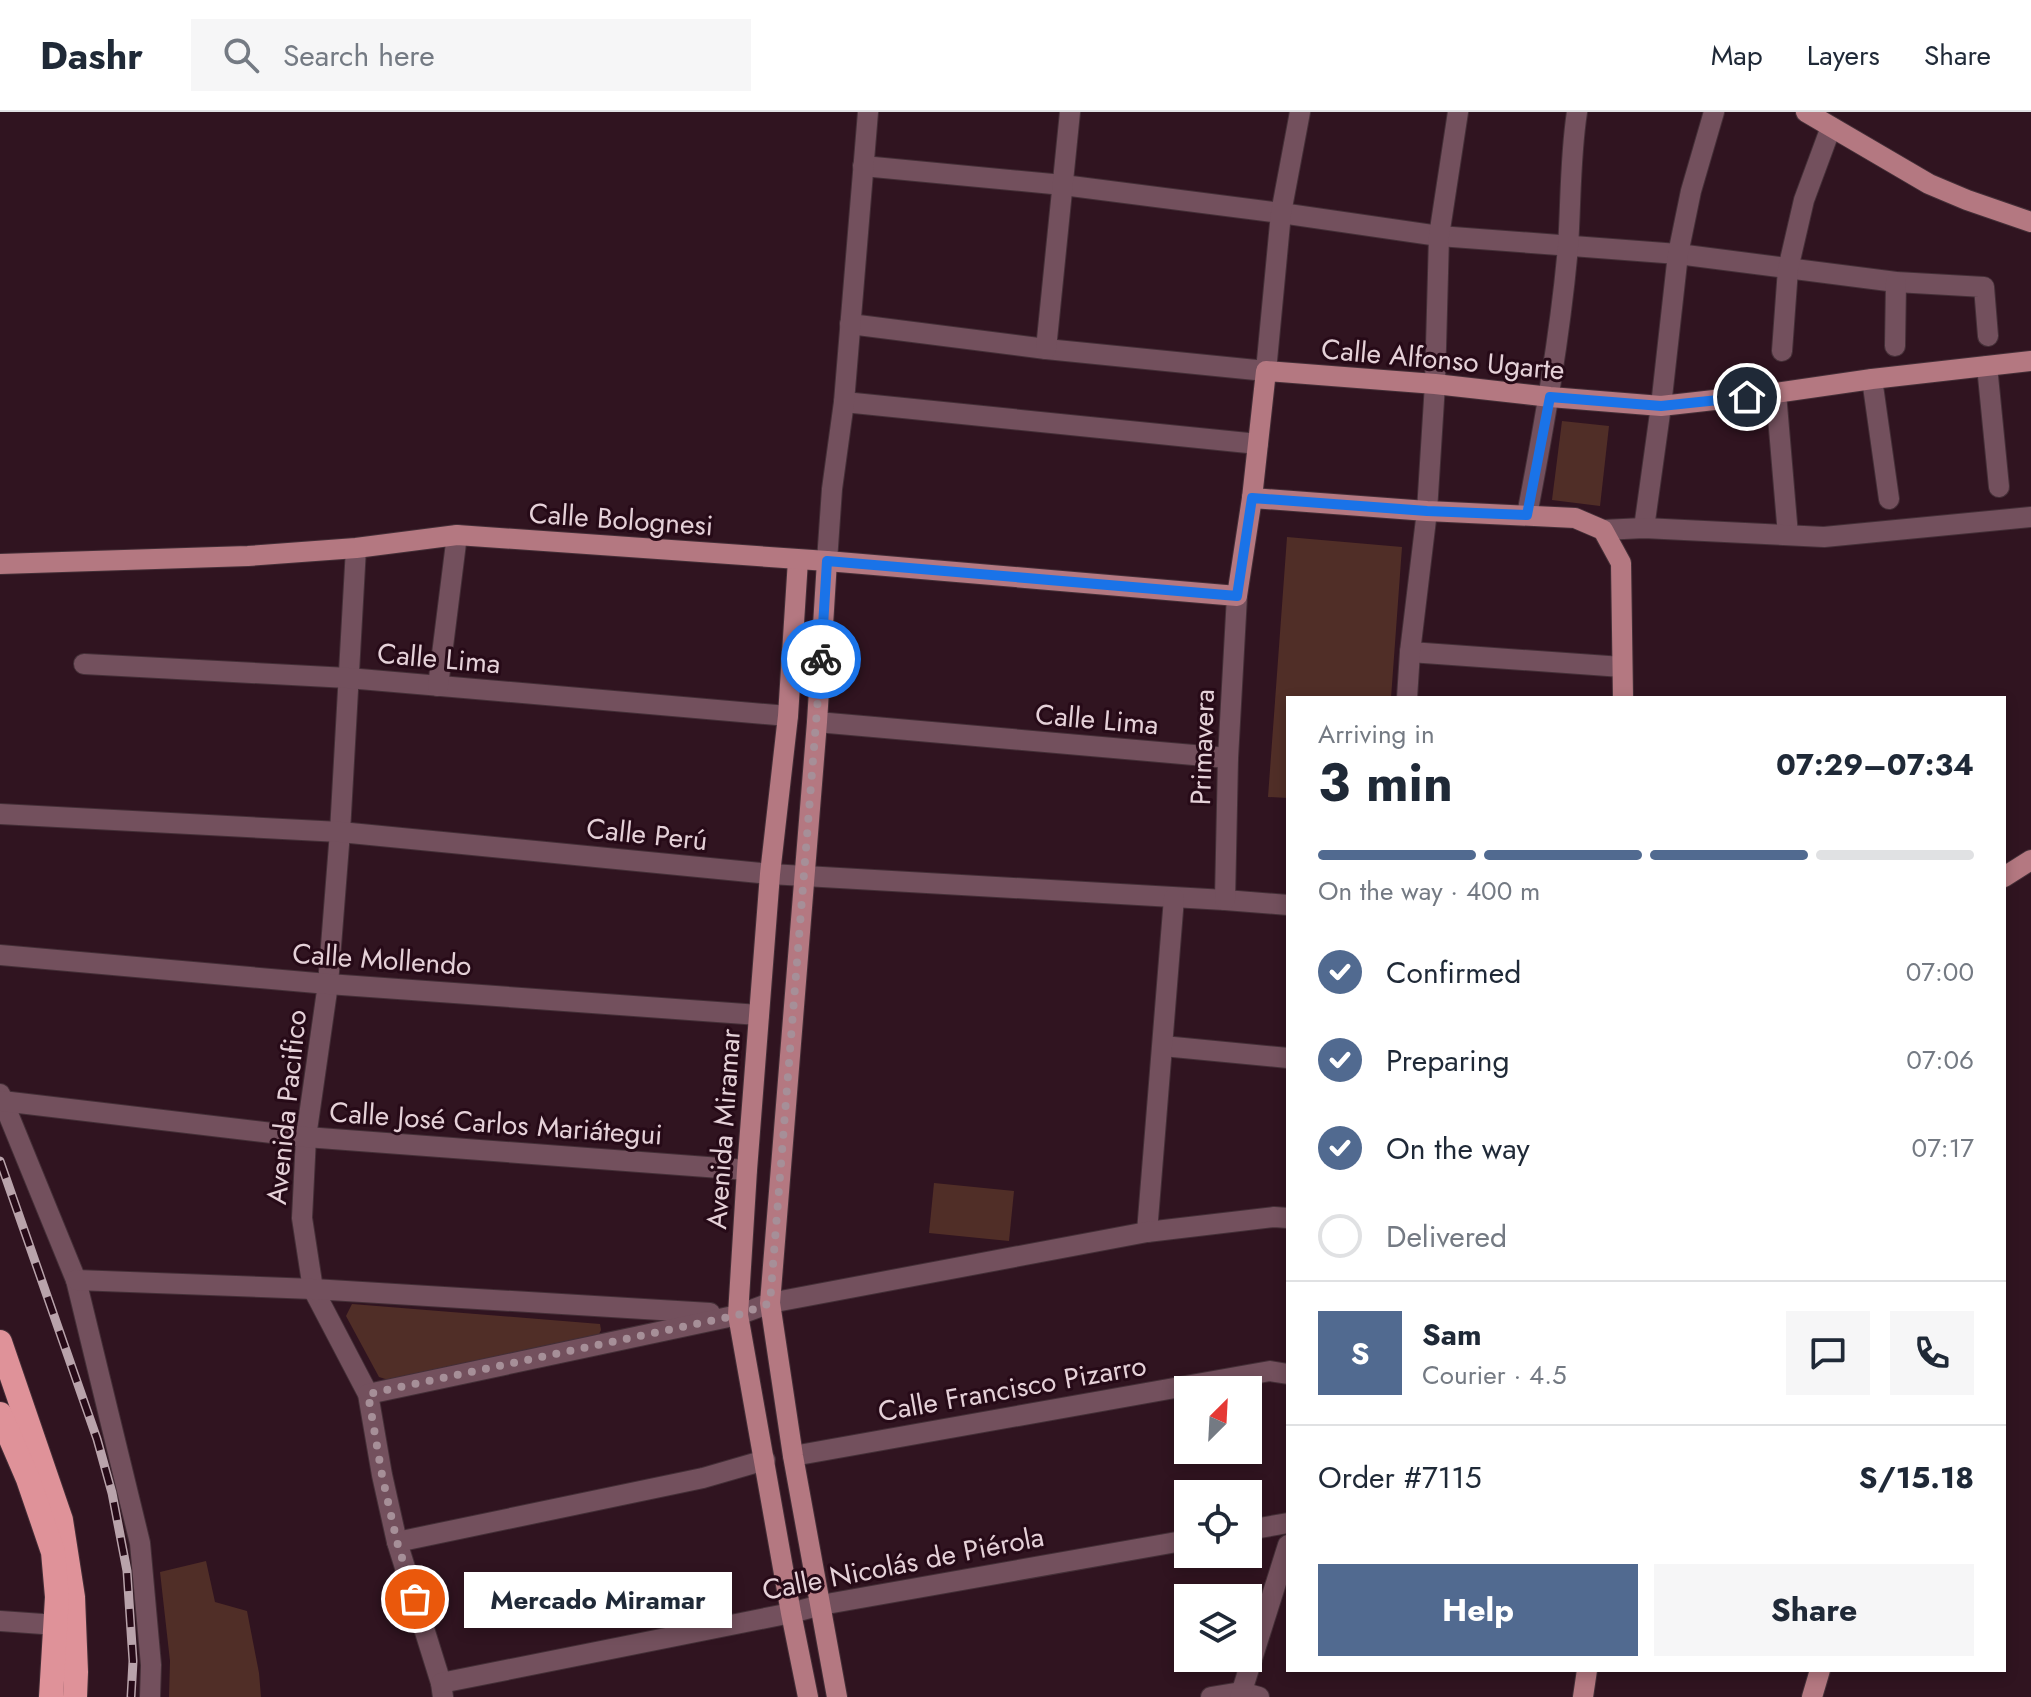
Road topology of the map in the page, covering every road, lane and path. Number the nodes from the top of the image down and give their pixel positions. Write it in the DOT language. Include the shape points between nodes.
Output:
graph roads {
  1 [pos="868,112"];
  2 [pos="1070,112"];
  3 [pos="1300,112"];
  4 [pos="1458,112"];
  5 [pos="1577,112"];
  6 [pos="1714,112"];
  7 [pos="1806,112"];
  8 [pos="1831,127"];
  9 [pos="863,166"];
  10 [pos="1063,185"];
  11 [pos="1281,213"];
  12 [pos="2031,222"];
  13 [pos="1439,236"];
  14 [pos="1568,245"];
  15 [pos="1678,254"];
  16 [pos="1788,269"];
  17 [pos="1896,282"];
  18 [pos="850,324"];
  19 [pos="1988,336"];
  20 [pos="1895,346"];
  21 [pos="1046,349"];
  22 [pos="1782,351"];
  23 [pos="2031,361"];
  24 [pos="1987,366"];
  25 [pos="1266,371"];
  26 [pos="1872,379"];
  27 [pos="1435,384"];
  28 [pos="1776,393"];
  29 [pos="1550,397"];
  30 [pos="844,402"];
  31 [pos="1661,406"];
  32 [pos="1258,444"];
  33 [pos="1999,487"];
  34 [pos="1252,498"];
  35 [pos="1889,499"];
  36 [pos="1427,511"];
  37 [pos="1527,515"];
  38 [pos="2031,517"];
  39 [pos="1644,528"];
  40 [pos="1603,530"];
  41 [pos="457,535"];
  42 [pos="1788,535"];
  43 [pos="356,548"];
  44 [pos="798,560"];
  45 [pos="827,561"];
  46 [pos="0,564"];
  47 [pos="1237,596"];
  48 [pos="1410,652"];
  49 [pos="84,664"];
  50 [pos="1622,667"];
  51 [pos="348,678"];
  52 [pos="438,686"];
  53 [pos="1407,696"];
  54 [pos="1623,696"];
  55 [pos="788,716"];
  56 [pos="817,722"];
  57 [pos="1228,758"];
  58 [pos="0,814"];
  59 [pos="340,832"];
  60 [pos="2031,860"];
  61 [pos="770,874"];
  62 [pos="804,875"];
  63 [pos="2006,876"];
  64 [pos="1174,898"];
  65 [pos="1225,900"];
  66 [pos="1286,905"];
  67 [pos="0,955"];
  68 [pos="328,984"];
  69 [pos="759,1015"];
  70 [pos="1163,1046"];
  71 [pos="1286,1058"];
  72 [pos="1,1097"];
  73 [pos="306,1137"];
  74 [pos="747,1170"];
  75 [pos="1286,1218"];
  76 [pos="1147,1232"];
  77 [pos="76,1280"];
  78 [pos="313,1289"];
  79 [pos="770,1303"];
  80 [pos="738,1315"];
  81 [pos="0,1342"];
  82 [pos="1286,1374"];
  83 [pos="5,1382"];
  84 [pos="368,1394"];
  85 [pos="0,1414"];
  86 [pos="793,1456"];
  87 [pos="765,1460"];
  88 [pos="1286,1523"];
  89 [pos="1262,1528"];
  90 [pos="397,1542"];
  91 [pos="1174,1542"];
  92 [pos="1286,1553"];
  93 [pos="821,1605"];
  94 [pos="791,1613"];
  95 [pos="0,1621"];
  96 [pos="66,1624"];
  97 [pos="1587,1672"];
  98 [pos="1819,1672"];
  99 [pos="442,1690"];
  100 [pos="1247,1695"];
  101 [pos="51,1697"];
  102 [pos="75,1697"];
  103 [pos="150,1697"];
  104 [pos="808,1697"];
  105 [pos="837,1697"];
  106 [pos="1211,1697"];
  107 [pos="1583,1697"];
  108 [pos="1812,1697"];
  1 -- 9 [label="street"];
  2 -- 10 [label="street"];
  3 -- 11 [label="street"];
  4 -- 13 [label="street"];
  5 -- 14 [label="street"];
  6 -- 15 [label="street"];
  7 -- 8 [label="main road"];
  8 -- 12 [label="main road" via="1929,184"];
  8 -- 16 [label="street" via="1804,200"];
  9 -- 10 [label="street"];
  9 -- 18 [label="street"];
  10 -- 11 [label="street"];
  10 -- 21 [label="street"];
  11 -- 13 [label="street"];
  11 -- 25 [label="street"];
  13 -- 14 [label="street"];
  13 -- 27 [label="street"];
  14 -- 15 [label="street"];
  14 -- 29 [label="street"];
  15 -- 16 [label="street"];
  15 -- 31 [label="street"];
  16 -- 17 [label="street"];
  16 -- 22 [label="street"];
  17 -- 19 [label="street" via="1984,287"];
  17 -- 20 [label="street"];
  18 -- 21 [label="street, Calle Alfonso Ugarte"];
  18 -- 30 [label="street"];
  21 -- 25 [label="street, Calle Alfonso Ugarte"];
  23 -- 24 [label="main road, Calle Alfonso Ugarte"];
  24 -- 26 [label="main road, Calle Alfonso Ugarte"];
  24 -- 33 [label="street"];
  25 -- 27 [label="main road, Calle Alfonso Ugarte"];
  25 -- 32 [label="main road"];
  26 -- 28 [label="main road, Calle Alfonso Ugarte"];
  26 -- 35 [label="street"];
  27 -- 29 [label="main road, Calle Alfonso Ugarte"];
  27 -- 36 [label="street"];
  28 -- 31 [label="main road, Calle Alfonso Ugarte"];
  28 -- 42 [label="street"];
  29 -- 31 [label="main road, Calle Alfonso Ugarte"];
  29 -- 37 [label="street"];
  30 -- 32 [label="street"];
  30 -- 45 [label="street"];
  31 -- 39 [label="street"];
  32 -- 34 [label="main road"];
  34 -- 36 [label="main road"];
  34 -- 47 [label="main road"];
  36 -- 37 [label="main road"];
  36 -- 48 [label="street"];
  37 -- 40 [label="main road" via="1575,518"];
  38 -- 42 [label="street" via="1824,537"];
  39 -- 40 [label="street"];
  39 -- 42 [label="street"];
  40 -- 50 [label="main road" via="1621,563"];
  41 -- 43 [label="main road, Calle Bolognesi"];
  41 -- 44 [label="main road, Calle Bolognesi"];
  41 -- 52 [label="street"];
  43 -- 46 [label="main road, Calle Bolognesi"];
  43 -- 51 [label="street, Avenida Pacifico"];
  44 -- 45 [label="main road, Calle Bolognesi"];
  44 -- 55 [label="main road, Avenida Miramar"];
  45 -- 47 [label="main road, Calle Bolognesi"];
  45 -- 56 [label="main road"];
  47 -- 57 [label="street, Primavera"];
  48 -- 50 [label="street"];
  48 -- 53 [label="street"];
  49 -- 51 [label="street, Calle Lima"];
  50 -- 54 [label="main road"];
  51 -- 52 [label="street, Calle Lima"];
  51 -- 59 [label="street, Avenida Pacifico"];
  52 -- 55 [label="street, Calle Lima"];
  55 -- 61 [label="main road, Avenida Miramar"];
  56 -- 57 [label="street, Calle Lima"];
  56 -- 62 [label="main road"];
  57 -- 65 [label="street, Primavera"];
  58 -- 59 [label="street, Calle Perú"];
  59 -- 61 [label="street, Calle Perú"];
  59 -- 68 [label="street, Avenida Pacifico"];
  60 -- 63 [label="main road"];
  61 -- 62 [label="street, Calle Perú"];
  61 -- 69 [label="main road, Avenida Miramar"];
  62 -- 64 [label="street, Calle Perú"];
  62 -- 79 [label="main road"];
  64 -- 65 [label="street, Calle Perú"];
  64 -- 70 [label="street"];
  65 -- 66 [label="street, Calle Perú"];
  67 -- 68 [label="street, Calle Mollendo"];
  68 -- 69 [label="street, Calle Mollendo"];
  68 -- 73 [label="street, Avenida Pacifico"];
  69 -- 74 [label="main road, Avenida Miramar"];
  70 -- 71 [label="street"];
  70 -- 76 [label="street"];
  72 -- 73 [label="street, Calle José Carlos Mariátegui"];
  72 -- 77 [label="street"];
  73 -- 74 [label="street, Calle José Carlos Mariátegui"];
  73 -- 78 [label="street, Avenida Pacifico" via="302,1218"];
  74 -- 80 [label="main road, Avenida Miramar"];
  75 -- 76 [label="street"];
  76 -- 79 [label="street"];
  77 -- 78 [label="street"];
  77 -- 103 [label="street" via="140,1543"];
  78 -- 80 [label="street"];
  78 -- 84 [label="street, Avenida Pacifico"];
  79 -- 80 [label="street"];
  79 -- 86 [label="main road"];
  80 -- 84 [label="street"];
  80 -- 87 [label="main road, Avenida Miramar"];
  81 -- 83 [label="highway"];
  82 -- 86 [label="street, Calle Francisco Pizarro" via="1270,1371"];
  83 -- 96 [label="highway" via="61,1520 73,1597"];
  84 -- 90 [label="street, Avenida Pacifico"];
  85 -- 96 [label="highway" via="53,1552 57,1597"];
  86 -- 93 [label="main road"];
  87 -- 90 [label="street" via="703,1478"];
  87 -- 94 [label="main road, Avenida Miramar"];
  88 -- 89 [label="street"];
  90 -- 99 [label="street, Avenida Pacifico"];
  91 -- 93 [label="street, Calle Nicolás de Piérola"];
  92 -- 100 [label="street"];
  93 -- 94 [label="street, Calle Nicolás de Piérola"];
  93 -- 105 [label="main road"];
  94 -- 99 [label="street, Calle Nicolás de Piérola"];
  94 -- 104 [label="main road, Avenida Miramar"];
  95 -- 96 [label="street"];
  96 -- 101 [label="highway"];
  96 -- 102 [label="highway" via="76,1672"];
  97 -- 107 [label="main road"];
  98 -- 108 [label="main road"];
  100 -- 106 [label="street"];
}
